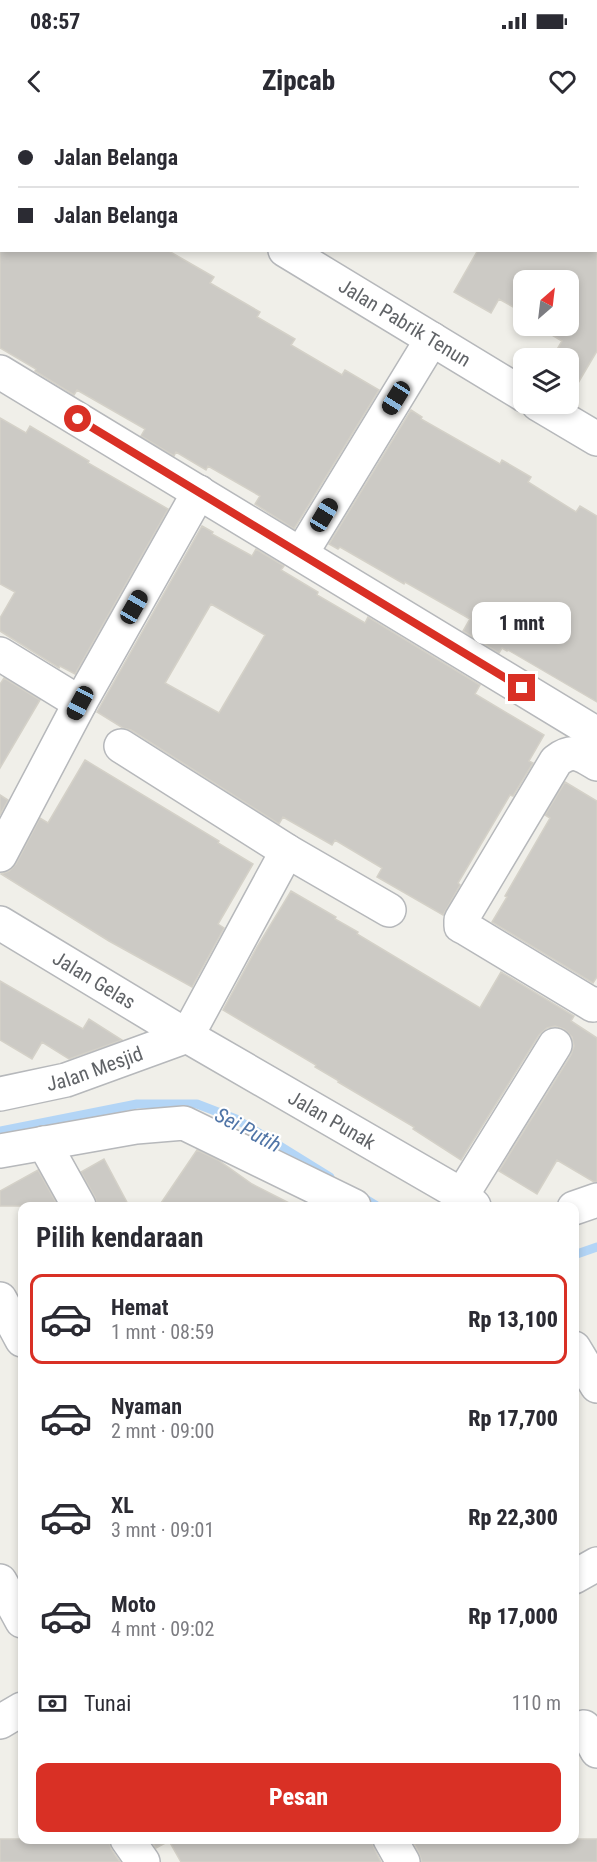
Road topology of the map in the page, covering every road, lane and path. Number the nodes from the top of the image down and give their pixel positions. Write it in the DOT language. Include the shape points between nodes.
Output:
graph roads {
  1 [pos="288,252"];
  2 [pos="432,339"];
  3 [pos="0,372"];
  4 [pos="513,388"];
  5 [pos="555,414"];
  6 [pos="597,439"];
  7 [pos="199,492"];
  8 [pos="301,554"];
  9 [pos="0,654"];
  10 [pos="80,703"];
  11 [pos="597,734"];
  12 [pos="121,746"];
  13 [pos="597,764"];
  14 [pos="287,851"];
  15 [pos="0,855"];
  16 [pos="389,910"];
  17 [pos="0,923"];
  18 [pos="597,1005"];
  19 [pos="187,1036"];
  20 [pos="555,1045"];
  21 [pos="0,1094"];
  22 [pos="44,1143"];
  23 [pos="0,1151"];
  24 [pos="597,1200"];
  25 [pos="468,1201"];
  26 [pos="77,1202"];
  27 [pos="346,1202"];
  28 [pos="579,1206"];
  29 [pos="0,1299"];
  30 [pos="18,1333"];
  31 [pos="579,1361"];
  32 [pos="589,1388"];
  33 [pos="597,1564"];
  34 [pos="579,1574"];
  35 [pos="0,1581"];
  36 [pos="18,1614"];
  37 [pos="18,1711"];
  38 [pos="0,1722"];
  39 [pos="130,1844"];
  40 [pos="393,1844"];
  41 [pos="143,1862"];
  42 [pos="403,1862"];
  1 -- 2 [label="street, Jalan Pabrik Tenun"];
  2 -- 4 [label="street, Jalan Pabrik Tenun"];
  2 -- 8 [label="street"];
  3 -- 7 [label="street"];
  5 -- 6 [label="street"];
  7 -- 8 [label="street"];
  7 -- 10 [label="street"];
  8 -- 11 [label="street"];
  9 -- 10 [label="street"];
  10 -- 15 [label="street"];
  12 -- 14 [label="street"];
  13 -- 18 [label="street" via="573,753 556,761 461,920 462,926"];
  14 -- 16 [label="street"];
  14 -- 19 [label="street"];
  17 -- 19 [label="street, Jalan Gelas"];
  19 -- 21 [label="street, Jalan Mesjid" via="66,1080"];
  19 -- 25 [label="street, Jalan Punak"];
  20 -- 25 [label="street"];
  22 -- 23 [label="street"];
  22 -- 26 [label="street"];
  22 -- 27 [label="street" via="184,1123"];
  24 -- 28 [label="street"];
  29 -- 30 [label="street"];
  31 -- 32 [label="street"];
  33 -- 34 [label="street"];
  35 -- 36 [label="street"];
  37 -- 38 [label="street"];
  39 -- 41 [label="street"];
  40 -- 42 [label="street"];
}
